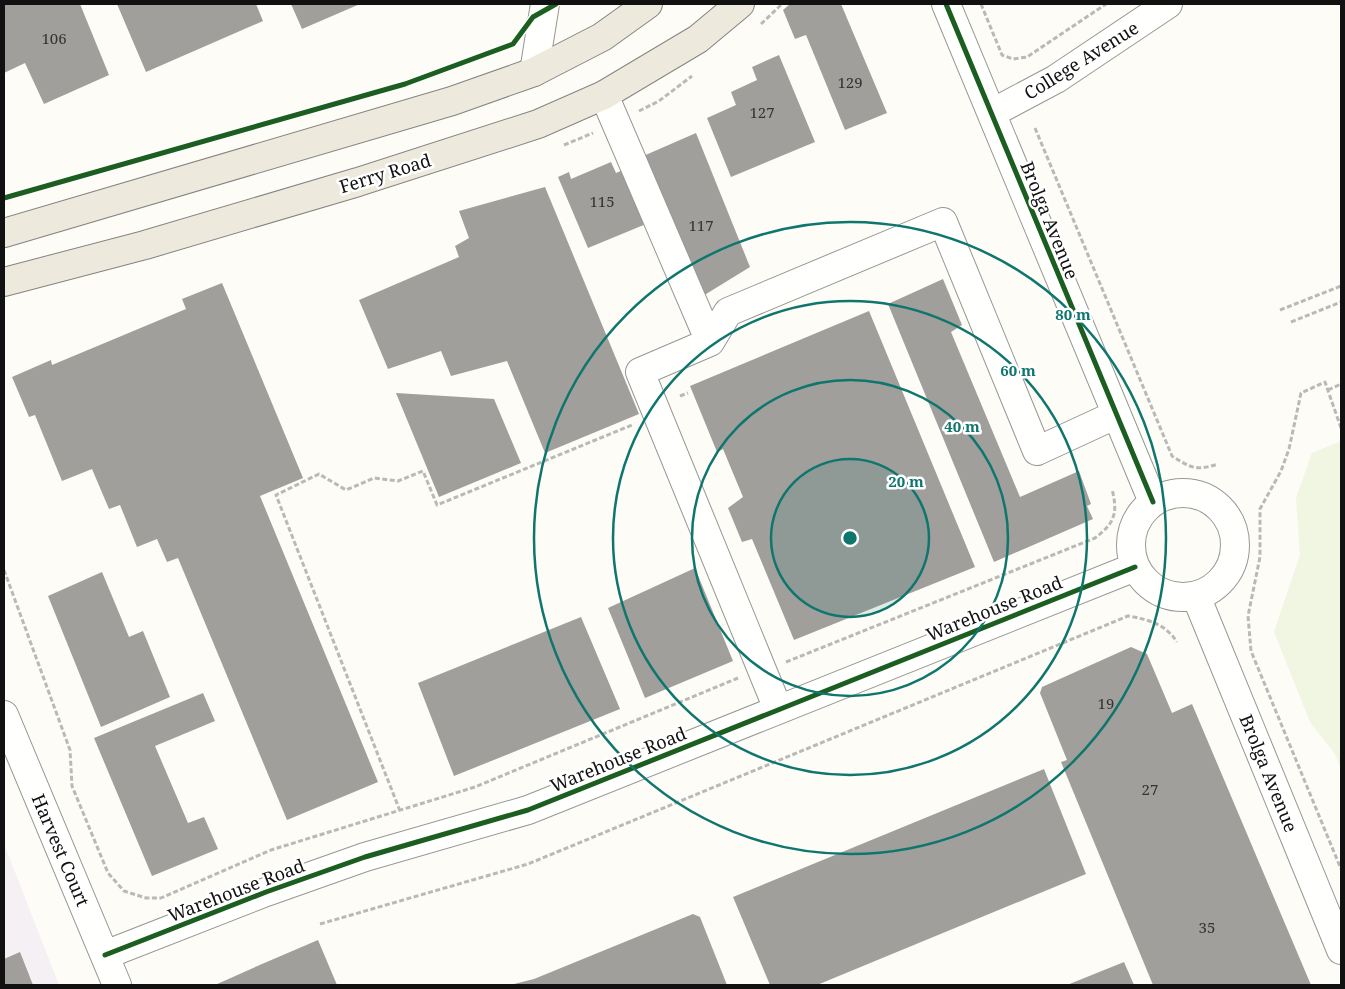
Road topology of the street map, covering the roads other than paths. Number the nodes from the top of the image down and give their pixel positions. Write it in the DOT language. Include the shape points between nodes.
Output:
graph roads {
  1 [pos="545,4"];
  2 [pos="648,4"];
  3 [pos="740,4"];
  4 [pos="946,4"];
  5 [pos="1168,4"];
  6 [pos="534,72"];
  7 [pos="604,95"];
  8 [pos="992,113"];
  9 [pos="4,233"];
  10 [pos="4,282"];
  11 [pos="710,342"];
  12 [pos="1115,415"];
  13 [pos="1153,502"];
  14 [pos="1134,567"];
  15 [pos="1196,596"];
  16 [pos="778,709"];
  17 [pos="4,715"];
  18 [pos="1341,950"];
  19 [pos="105,955"];
  20 [pos="117,985"];
  1 -- 6 [label="street"];
  2 -- 6 [label="main road" via="602,36"];
  3 -- 7 [label="main road, Ferry Road" via="698,39"];
  4 -- 8 [label="street, Brolga Avenue"];
  5 -- 8 [label="street, College Avenue" via="1056,79"];
  6 -- 9 [label="main road" via="452,101"];
  7 -- 10 [label="main road, Ferry Road" via="538,124 358,182"];
  7 -- 11 [label="street"];
  8 -- 12 [label="street, Brolga Avenue"];
  11 -- 12 [label="street" via="728,312 943,222 1037,451"];
  11 -- 16 [label="street" via="640,372"];
  12 -- 13 [label="street, Brolga Avenue"];
  13 -- 14 [label="street" via="1135,522 1130,552"];
  13 -- 15 [label="street" via="1169,494 1184,492 1198,495 1223,511 1230,523 1235,537 1231,566 1212,589"];
  14 -- 15 [label="street" via="1154,590 1168,596"];
  14 -- 16 [label="street, Warehouse Road"];
  15 -- 18 [label="street, Brolga Avenue"];
  16 -- 19 [label="street, Warehouse Road" via="528,810 365,857"];
  17 -- 19 [label="street, Harvest Court"];
  19 -- 20 [label="street, Harvest Court"];
}
